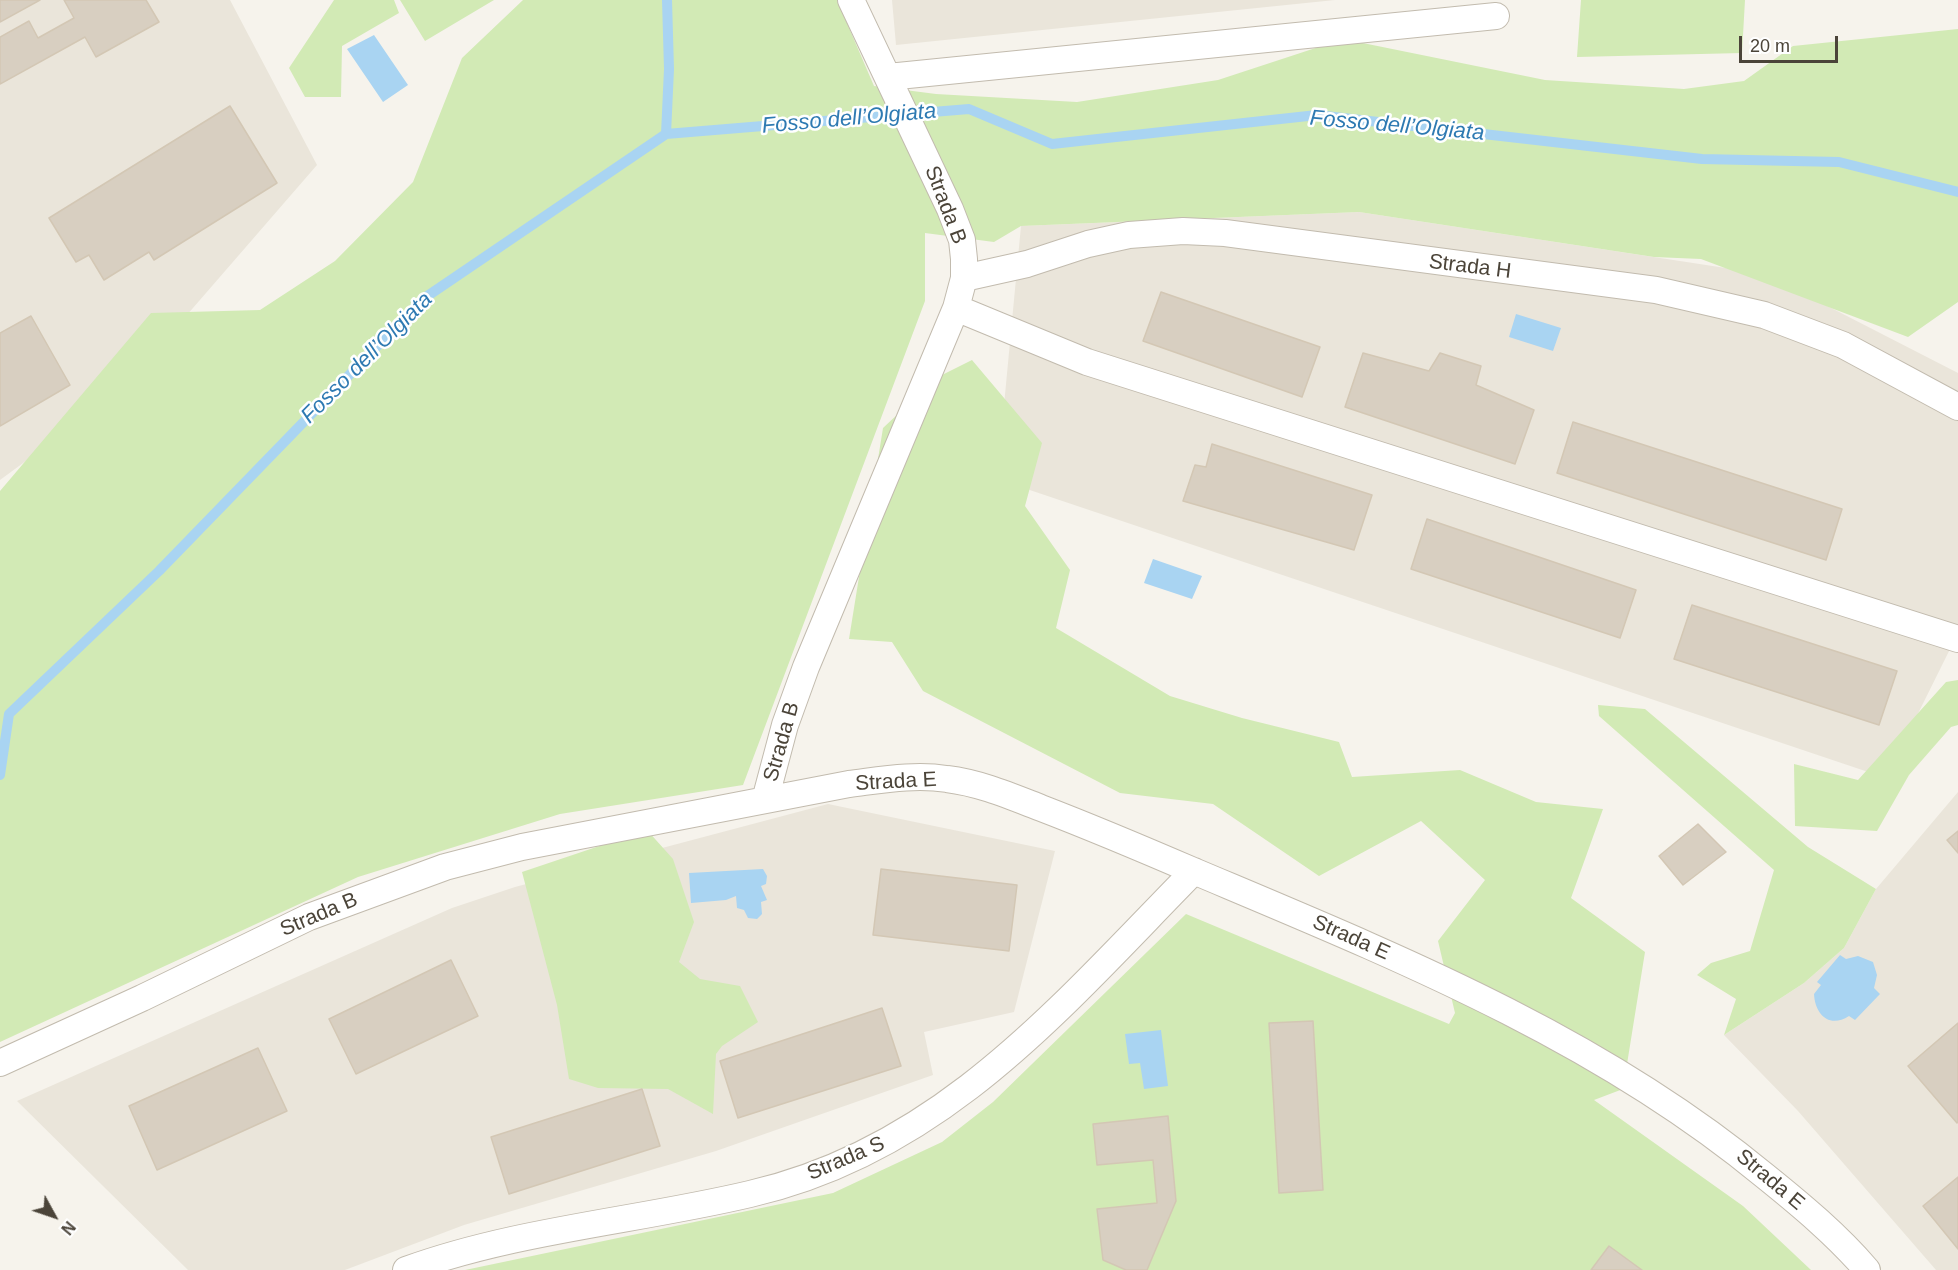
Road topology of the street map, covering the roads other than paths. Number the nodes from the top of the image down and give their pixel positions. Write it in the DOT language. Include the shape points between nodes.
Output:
graph roads {
  1 [pos="851,0"];
  2 [pos="1496,16"];
  3 [pos="888,78"];
  4 [pos="964,278"];
  5 [pos="957,308"];
  6 [pos="1958,408"];
  7 [pos="1958,639"];
  8 [pos="765,800"];
  9 [pos="1194,871"];
  10 [pos="0,1063"];
  11 [pos="406,1270"];
  12 [pos="1867,1270"];
  1 -- 3 [label="street, Strada B"];
  2 -- 3 [label="street"];
  3 -- 4 [label="street, Strada B" via="957,225"];
  4 -- 5 [label="street, Strada B"];
  4 -- 6 [label="street, Strada H" via="1129,235 1225,233 1656,290 1764,315 1843,345"];
  5 -- 7 [label="street" via="1087,362"];
  5 -- 8 [label="street, Strada B" via="806,667"];
  8 -- 9 [label="street, Strada E" via="898,777 947,779 993,790"];
  8 -- 10 [label="street, Strada B" via="522,847 445,867 309,917"];
  9 -- 11 [label="street, Strada S" via="1078,992 993,1069 930,1117 868,1153 751,1194 543,1235"];
  9 -- 12 [label="street, Strada E" via="1455,984 1625,1074 1730,1146 1799,1203"];
}
